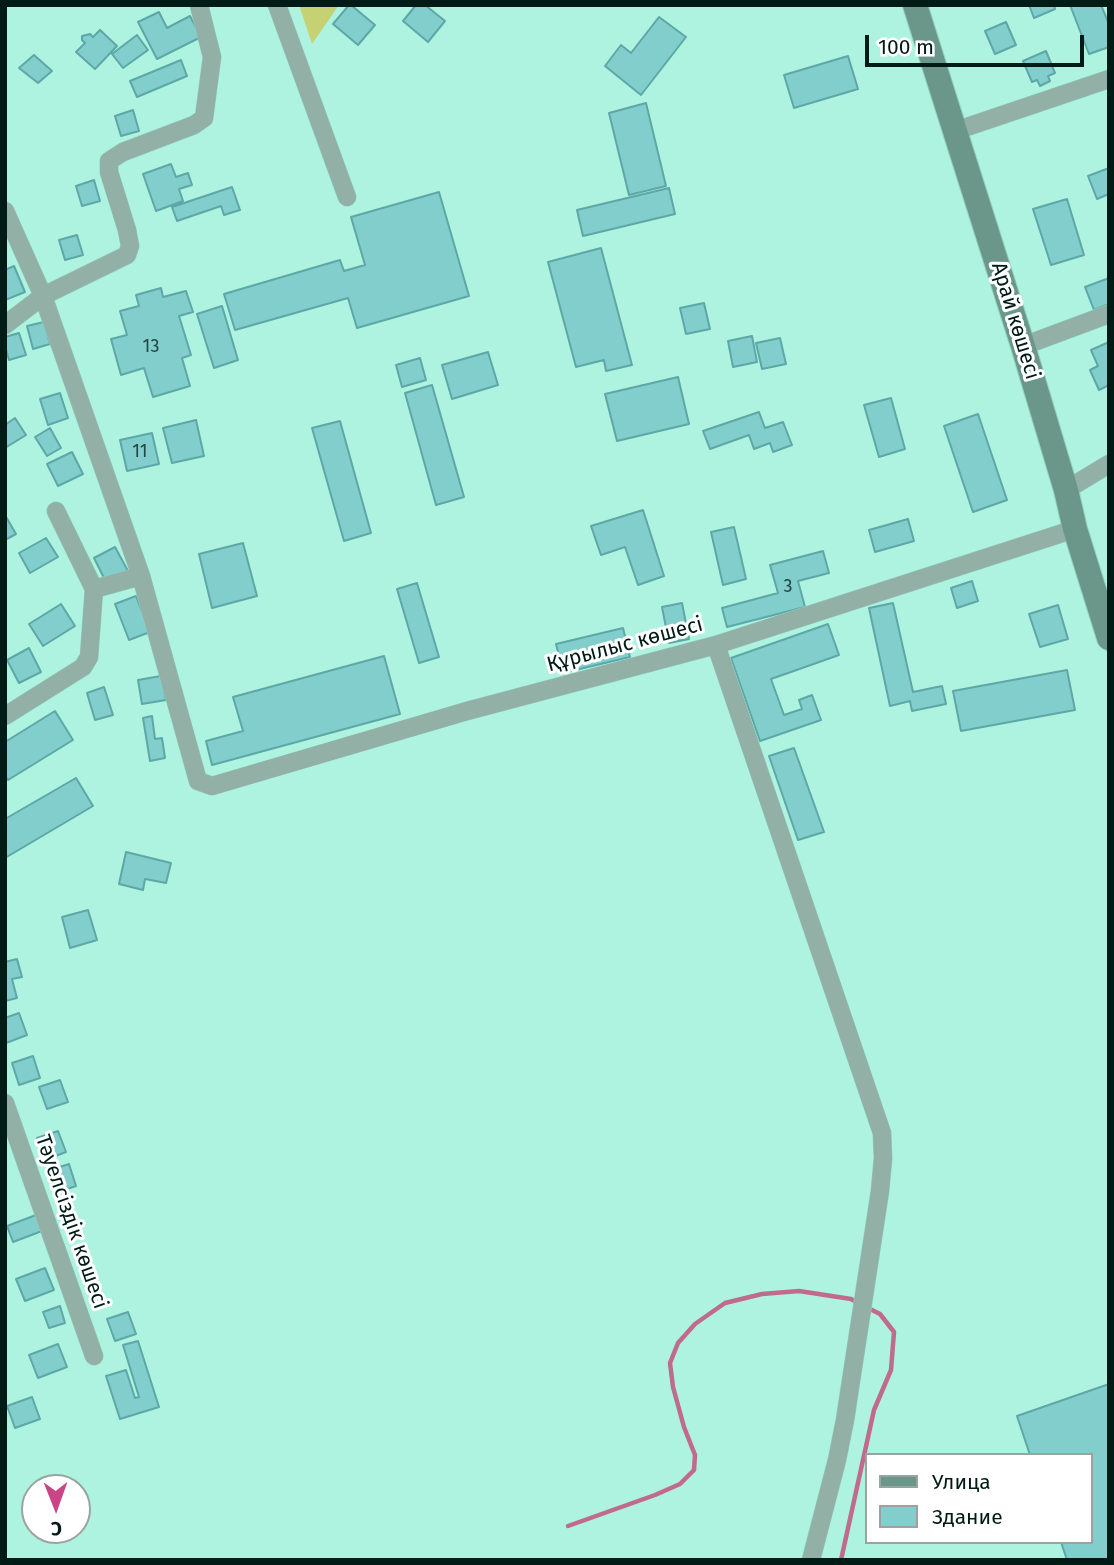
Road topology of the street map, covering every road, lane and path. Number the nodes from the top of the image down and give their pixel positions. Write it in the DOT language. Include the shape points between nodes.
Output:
graph roads {
  1 [pos="199,5"];
  2 [pos="277,5"];
  3 [pos="915,5"];
  4 [pos="1109,79"];
  5 [pos="954,131"];
  6 [pos="346,197"];
  7 [pos="5,211"];
  8 [pos="43,296"];
  9 [pos="1109,314"];
  10 [pos="5,325"];
  11 [pos="1023,346"];
  12 [pos="1109,464"];
  13 [pos="1066,491"];
  14 [pos="56,511"];
  15 [pos="1075,529"];
  16 [pos="141,576"];
  17 [pos="94,589"];
  18 [pos="1109,638"];
  19 [pos="716,645"];
  20 [pos="5,716"];
  21 [pos="5,1103"];
  22 [pos="94,1356"];
  23 [pos="811,1560"];
  1 -- 8 [label="street" via="212,57 204,118 109,161 127,230 127,255"];
  2 -- 6 [label="street"];
  3 -- 5 [label="main road, Арай көшесі"];
  4 -- 5 [label="street"];
  5 -- 11 [label="main road, Арай көшесі"];
  7 -- 8 [label="street"];
  8 -- 10 [label="street"];
  8 -- 16 [label="street"];
  9 -- 11 [label="street"];
  11 -- 13 [label="main road, Арай көшесі"];
  12 -- 13 [label="street"];
  13 -- 15 [label="main road, Арай көшесі"];
  14 -- 17 [label="street"];
  15 -- 18 [label="main road, Арай көшесі"];
  15 -- 19 [label="street, Құрылыс көшесі"];
  16 -- 17 [label="street"];
  16 -- 19 [label="street, Құрылыс көшесі" via="198,781 212,786 467,710"];
  17 -- 20 [label="street" via="89,657 83,667"];
  19 -- 23 [label="street" via="882,1133 880,1191 845,1420"];
  21 -- 22 [label="street, Тәуелсіздік көшесі"];
}
